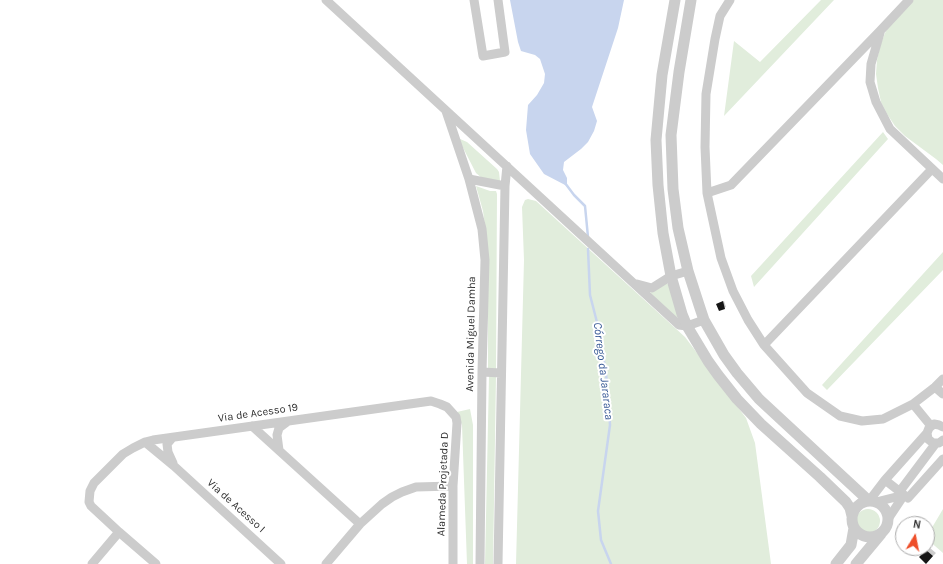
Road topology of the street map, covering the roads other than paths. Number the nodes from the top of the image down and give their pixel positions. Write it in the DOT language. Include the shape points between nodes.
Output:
graph roads {
  1 [pos="326,0"];
  2 [pos="474,0"];
  3 [pos="498,0"];
  4 [pos="675,0"];
  5 [pos="691,0"];
  6 [pos="730,0"];
  7 [pos="909,0"];
  8 [pos="880,32"];
  9 [pos="446,109"];
  10 [pos="507,166"];
  11 [pos="932,169"];
  12 [pos="470,179"];
  13 [pos="943,179"];
  14 [pos="505,186"];
  15 [pos="707,193"];
  16 [pos="688,271"];
  17 [pos="671,276"];
  18 [pos="635,283"];
  19 [pos="704,320"];
  20 [pos="688,326"];
  21 [pos="764,345"];
  22 [pos="482,372"];
  23 [pos="501,373"];
  24 [pos="943,379"];
  25 [pos="935,387"];
  26 [pos="943,394"];
  27 [pos="913,404"];
  28 [pos="447,408"];
  29 [pos="288,421"];
  30 [pos="252,426"];
  31 [pos="943,427"];
  32 [pos="929,429"];
  33 [pos="172,438"];
  34 [pos="145,442"];
  35 [pos="940,442"];
  36 [pos="279,450"];
  37 [pos="943,459"];
  38 [pos="174,466"];
  39 [pos="885,480"];
  40 [pos="453,486"];
  41 [pos="902,493"];
  42 [pos="872,502"];
  43 [pos="852,516"];
  44 [pos="888,519"];
  45 [pos="360,524"];
  46 [pos="854,528"];
  47 [pos="883,531"];
  48 [pos="119,532"];
  49 [pos="92,564"];
  50 [pos="156,564"];
  51 [pos="281,564"];
  52 [pos="326,564"];
  53 [pos="453,564"];
  54 [pos="480,564"];
  55 [pos="498,564"];
  56 [pos="836,564"];
  57 [pos="856,564"];
  1 -- 9 [label="street"];
  2 -- 3 [label="street" via="484,56 506,52"];
  4 -- 17 [label="street" via="662,75 656,140 663,233"];
  5 -- 16 [label="street" via="671,135 673,190 678,228"];
  6 -- 15 [label="street" via="720,16 706,94"];
  7 -- 8 [label="street"];
  8 -- 11 [label="street" via="871,64 870,82 876,102 890,128"];
  8 -- 15 [label="street" via="731,185"];
  9 -- 10 [label="street"];
  9 -- 12 [label="street, Avenida Miguel Damha"];
  10 -- 14 [label="street"];
  10 -- 18 [label="street"];
  11 -- 13 [label="street"];
  11 -- 21 [label="street"];
  12 -- 14 [label="street"];
  12 -- 22 [label="street, Avenida Miguel Damha" via="482,229 485,260"];
  14 -- 23 [label="street"];
  15 -- 21 [label="street" via="721,258 733,291"];
  16 -- 17 [label="street"];
  16 -- 19 [label="street"];
  17 -- 18 [label="street" via="652,288"];
  17 -- 20 [label="street"];
  18 -- 20 [label="street" via="679,325"];
  19 -- 20 [label="street"];
  19 -- 42 [label="street" via="724,355 759,399"];
  20 -- 43 [label="street" via="718,375 737,399 846,502"];
  21 -- 27 [label="street" via="807,393 840,416 862,422 883,419"];
  22 -- 23 [label="street"];
  22 -- 54 [label="street, Avenida Miguel Damha"];
  23 -- 55 [label="street"];
  24 -- 25 [label="street"];
  25 -- 26 [label="street"];
  25 -- 27 [label="street"];
  27 -- 32 [label="street"];
  28 -- 29 [label="street, Via de Acesso 19" via="431,401"];
  28 -- 40 [label="street, Alameda Projetada D" via="456,417 457,423"];
  29 -- 30 [label="street, Via de Acesso 19"];
  29 -- 36 [label="street" via="279,428"];
  30 -- 33 [label="street, Via de Acesso 19"];
  30 -- 36 [label="street"];
  31 -- 32 [label="street" via="937,424"];
  32 -- 35 [label="street" via="928,439"];
  32 -- 39 [label="street"];
  33 -- 34 [label="street, Via de Acesso 19"];
  33 -- 38 [label="street, Via de Acesso I" via="168,444 168,452"];
  34 -- 38 [label="street, Via de Acesso I"];
  34 -- 48 [label="street, Via de Acesso 19" via="123,454 90,491 91,506"];
  35 -- 41 [label="street"];
  36 -- 45 [label="street"];
  37 -- 41 [label="street" via="908,498"];
  38 -- 51 [label="street, Via de Acesso I"];
  39 -- 41 [label="street"];
  39 -- 42 [label="street"];
  40 -- 45 [label="street" via="416,487 402,492 382,504"];
  40 -- 53 [label="street, Alameda Projetada D"];
  41 -- 42 [label="street"];
  41 -- 44 [label="street"];
  42 -- 43 [label="street" via="857,506"];
  42 -- 44 [label="street" via="883,507"];
  43 -- 46 [label="street"];
  44 -- 47 [label="street"];
  45 -- 52 [label="street"];
  46 -- 47 [label="street" via="862,536 868,537 874,537"];
  46 -- 56 [label="street" via="851,545"];
  47 -- 57 [label="street"];
  48 -- 49 [label="street"];
  48 -- 50 [label="street"];
}
